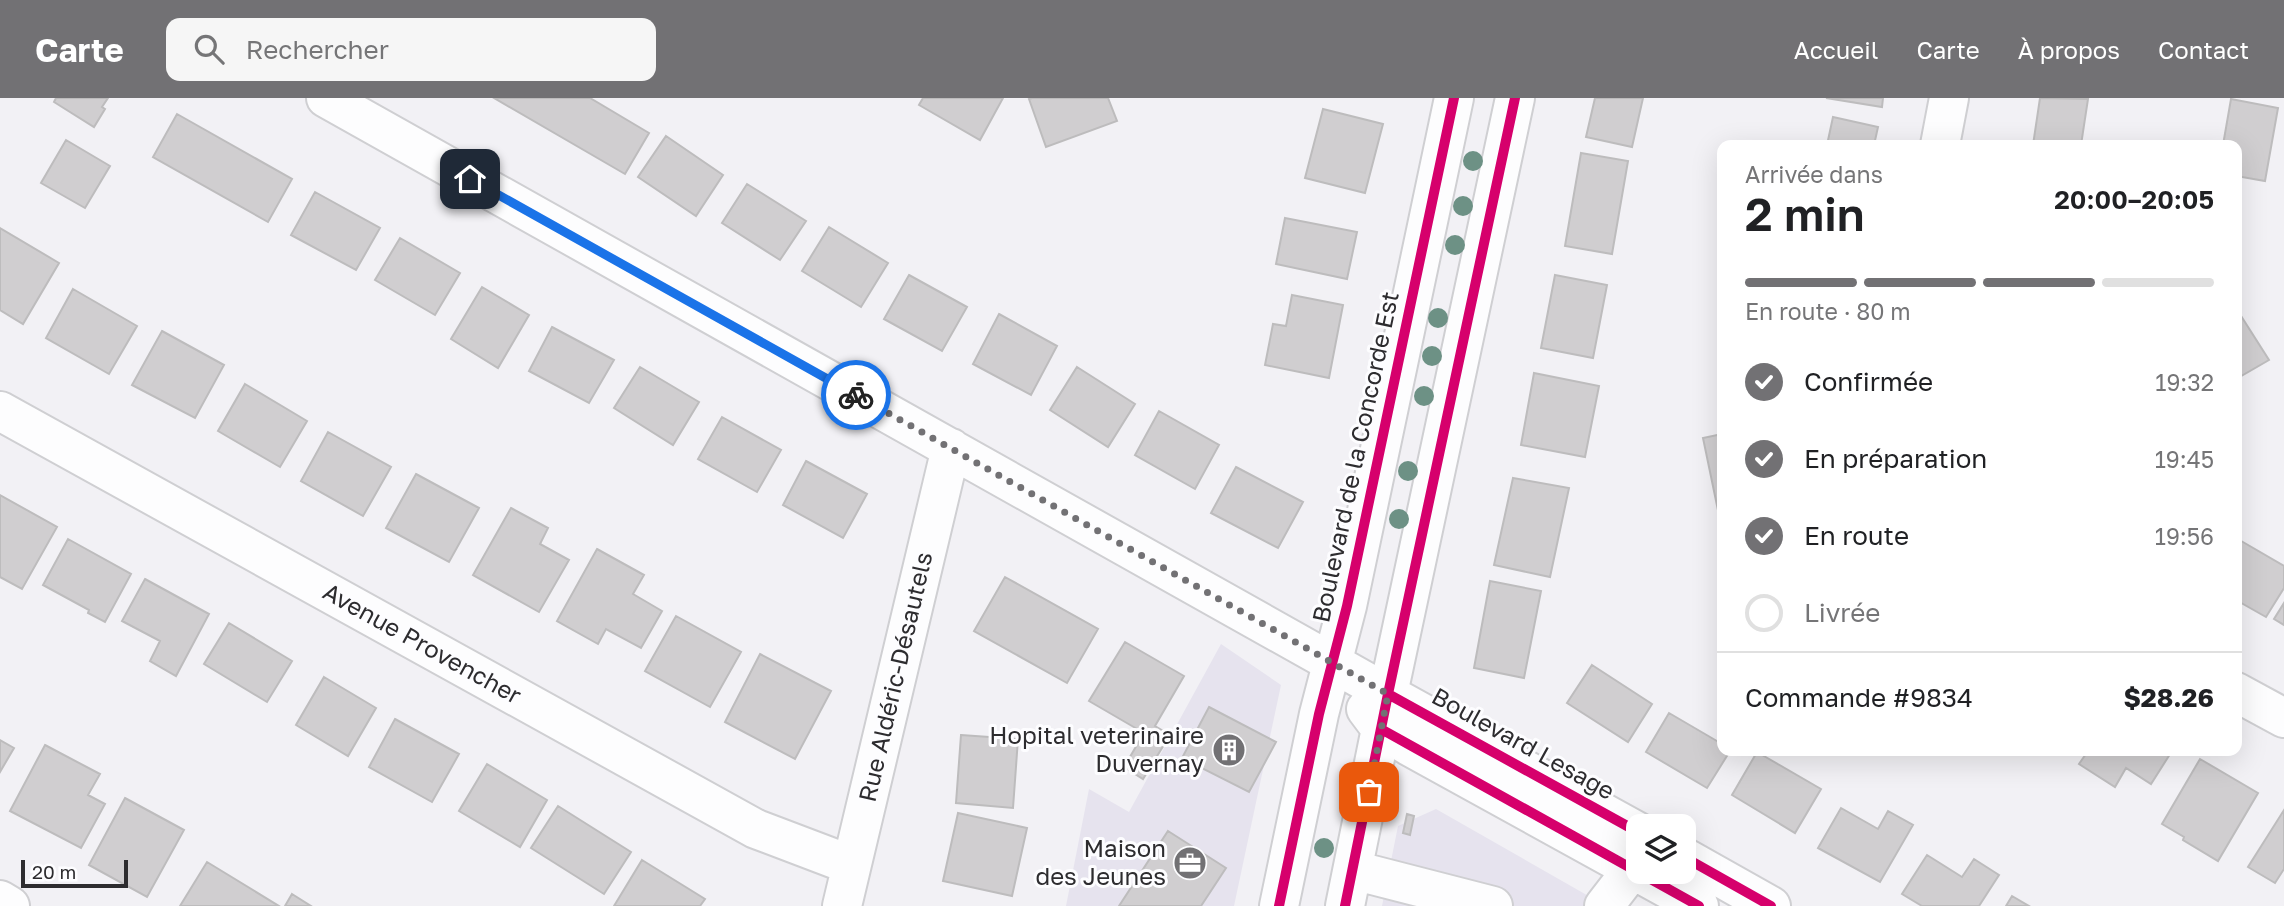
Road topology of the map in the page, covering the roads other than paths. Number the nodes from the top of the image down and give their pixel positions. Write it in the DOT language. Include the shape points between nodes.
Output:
graph roads {
  1 [pos="326,98"];
  2 [pos="1454,98"];
  3 [pos="1515,98"];
  4 [pos="1949,98"];
  5 [pos="1941,140"];
  6 [pos="0,411"];
  7 [pos="951,448"];
  8 [pos="1331,663"];
  9 [pos="2242,695"];
  10 [pos="1385,712"];
  11 [pos="2284,718"];
  12 [pos="1626,826"];
  13 [pos="1626,860"];
  14 [pos="1696,864"];
  15 [pos="851,865"];
  16 [pos="1626,878"];
  17 [pos="1664,884"];
  18 [pos="1349,888"];
  19 [pos="0,900"];
  20 [pos="10,906"];
  21 [pos="842,906"];
  22 [pos="1279,906"];
  23 [pos="1493,906"];
  24 [pos="1604,906"];
  25 [pos="1699,906"];
  26 [pos="1772,906"];
  1 -- 7 [label="street"];
  2 -- 8 [label="street, Boulevard de la Concorde Est" via="1347,606"];
  3 -- 10 [label="street"];
  4 -- 5 [label="street"];
  6 -- 15 [label="street, Avenue Provencher" via="756,829"];
  7 -- 8 [label="street"];
  7 -- 15 [label="street, Rue Aldéric-Désautels"];
  8 -- 10 [label="street, Boulevard Lesage"];
  8 -- 22 [label="street, Boulevard de la Concorde Est"];
  9 -- 11 [label="street"];
  10 -- 12 [label="street, Boulevard Lesage"];
  10 -- 13 [label="street, Boulevard Lesage"];
  10 -- 18 [label="street"];
  14 -- 26 [label="street"];
  15 -- 21 [label="street, Rue Aldéric-Désautels"];
  16 -- 24 [label="street"];
  17 -- 25 [label="street, Boulevard Lesage"];
  18 -- 23 [label="street"];
  19 -- 20 [label="street"];
}
